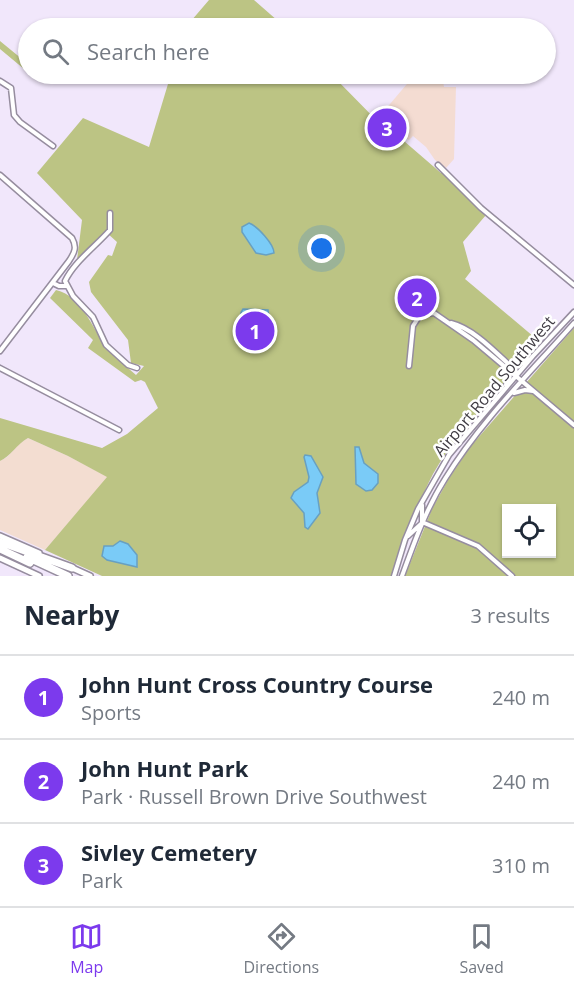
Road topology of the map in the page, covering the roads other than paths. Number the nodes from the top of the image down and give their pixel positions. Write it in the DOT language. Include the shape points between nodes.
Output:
graph roads {
  1 [pos="0,81"];
  2 [pos="53,146"];
  3 [pos="438,165"];
  4 [pos="0,175"];
  5 [pos="110,213"];
  6 [pos="54,281"];
  7 [pos="65,283"];
  8 [pos="574,285"];
  9 [pos="574,312"];
  10 [pos="574,323"];
  11 [pos="0,351"];
  12 [pos="533,356"];
  13 [pos="505,364"];
  14 [pos="409,366"];
  15 [pos="0,368"];
  16 [pos="137,368"];
  17 [pos="520,378"];
  18 [pos="535,391"];
  19 [pos="502,392"];
  20 [pos="509,397"];
  21 [pos="574,425"];
  22 [pos="119,430"];
  23 [pos="423,500"];
  24 [pos="422,522"];
  25 [pos="0,536"];
  26 [pos="405,540"];
  27 [pos="0,545"];
  28 [pos="0,558"];
  29 [pos="72,568"];
  30 [pos="27,573"];
  31 [pos="39,576"];
  32 [pos="58,576"];
  33 [pos="68,576"];
  34 [pos="90,576"];
  35 [pos="394,576"];
  36 [pos="402,576"];
  37 [pos="512,576"];
  1 -- 2 [label="street" via="11,88 14,115"];
  3 -- 8 [label="street" via="481,208"];
  4 -- 6 [label="street" via="72,238 75,252"];
  5 -- 7 [label="street" via="110,230 75,265"];
  6 -- 7 [label="street"];
  6 -- 11 [label="street"];
  7 -- 16 [label="street" via="93,317 106,345"];
  9 -- 12 [label="street, Airport Road Southwest"];
  10 -- 17 [label="street, Airport Road Southwest"];
  12 -- 13 [label="street" via="519,365"];
  12 -- 17 [label="street, Airport Road Southwest"];
  13 -- 14 [label="street" via="459,325 434,313 420,315 413,326"];
  13 -- 17 [label="street"];
  13 -- 19 [label="street" via="508,377"];
  15 -- 22 [label="street"];
  17 -- 18 [label="street"];
  17 -- 19 [label="street, Airport Road Southwest"];
  17 -- 20 [label="street, Airport Road Southwest"];
  18 -- 20 [label="street" via="524,390"];
  18 -- 21 [label="street"];
  19 -- 23 [label="street, Airport Road Southwest" via="449,455"];
  20 -- 24 [label="street, Airport Road Southwest" via="456,461"];
  23 -- 24 [label="street"];
  23 -- 26 [label="street, Airport Road Southwest"];
  24 -- 26 [label="street"];
  24 -- 36 [label="street, Airport Road Southwest"];
  24 -- 37 [label="street" via="478,546"];
  25 -- 29 [label="main road"];
  26 -- 35 [label="street, Airport Road Southwest"];
  27 -- 29 [label="highway"];
  27 -- 32 [label="highway"];
  27 -- 33 [label="highway"];
  28 -- 30 [label="main road"];
  29 -- 34 [label="main road"];
  30 -- 31 [label="main road"];
}
